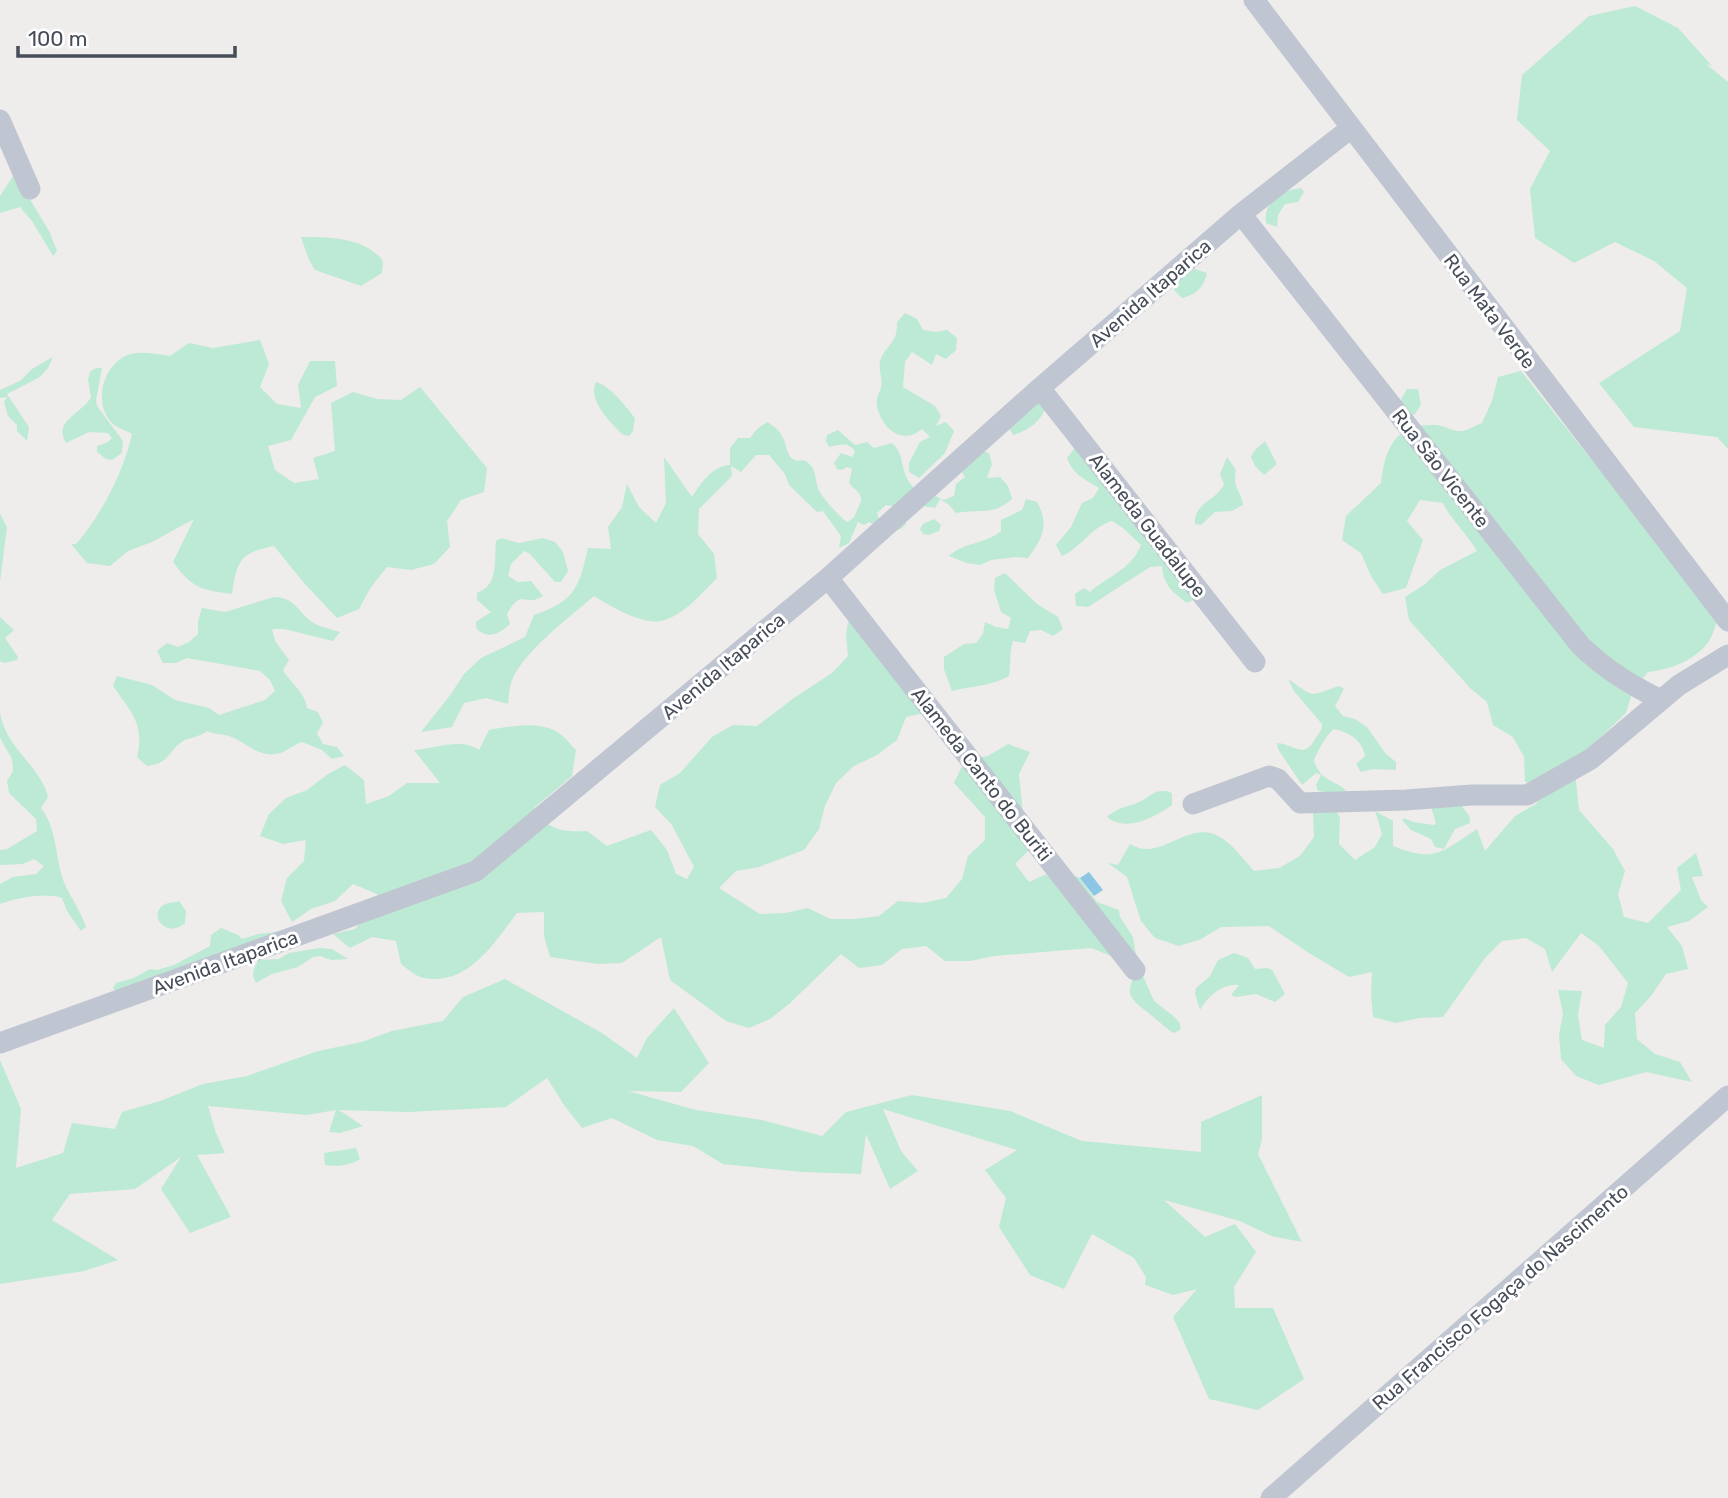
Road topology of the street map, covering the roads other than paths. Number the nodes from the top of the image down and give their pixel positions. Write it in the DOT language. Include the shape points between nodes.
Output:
graph roads {
  1 [pos="1254,0"];
  2 [pos="0,120"];
  3 [pos="1351,128"];
  4 [pos="30,189"];
  5 [pos="1241,214"];
  6 [pos="1040,388"];
  7 [pos="828,578"];
  8 [pos="1728,621"];
  9 [pos="1728,655"];
  10 [pos="1255,662"];
  11 [pos="1661,700"];
  12 [pos="1193,804"];
  13 [pos="1135,970"];
  14 [pos="0,1043"];
  15 [pos="1728,1096"];
  16 [pos="1271,1498"];
  1 -- 3 [label="street, Rua Mata Verde"];
  2 -- 4 [label="street"];
  3 -- 5 [label="street, Avenida Itaparica"];
  3 -- 8 [label="street, Rua Mata Verde"];
  5 -- 6 [label="street, Avenida Itaparica"];
  5 -- 11 [label="street, Rua São Vicente" via="1580,645 1602,667"];
  6 -- 7 [label="street, Avenida Itaparica"];
  6 -- 10 [label="street, Alameda Guadalupe"];
  7 -- 13 [label="street, Alameda Canto do Buriti"];
  7 -- 14 [label="street, Avenida Itaparica" via="477,871"];
  9 -- 11 [label="street"];
  11 -- 12 [label="street" via="1591,759 1527,795 1300,803 1278,779 1269,776"];
  15 -- 16 [label="street, Rua Francisco Fogaça do Nascimento"];
}
